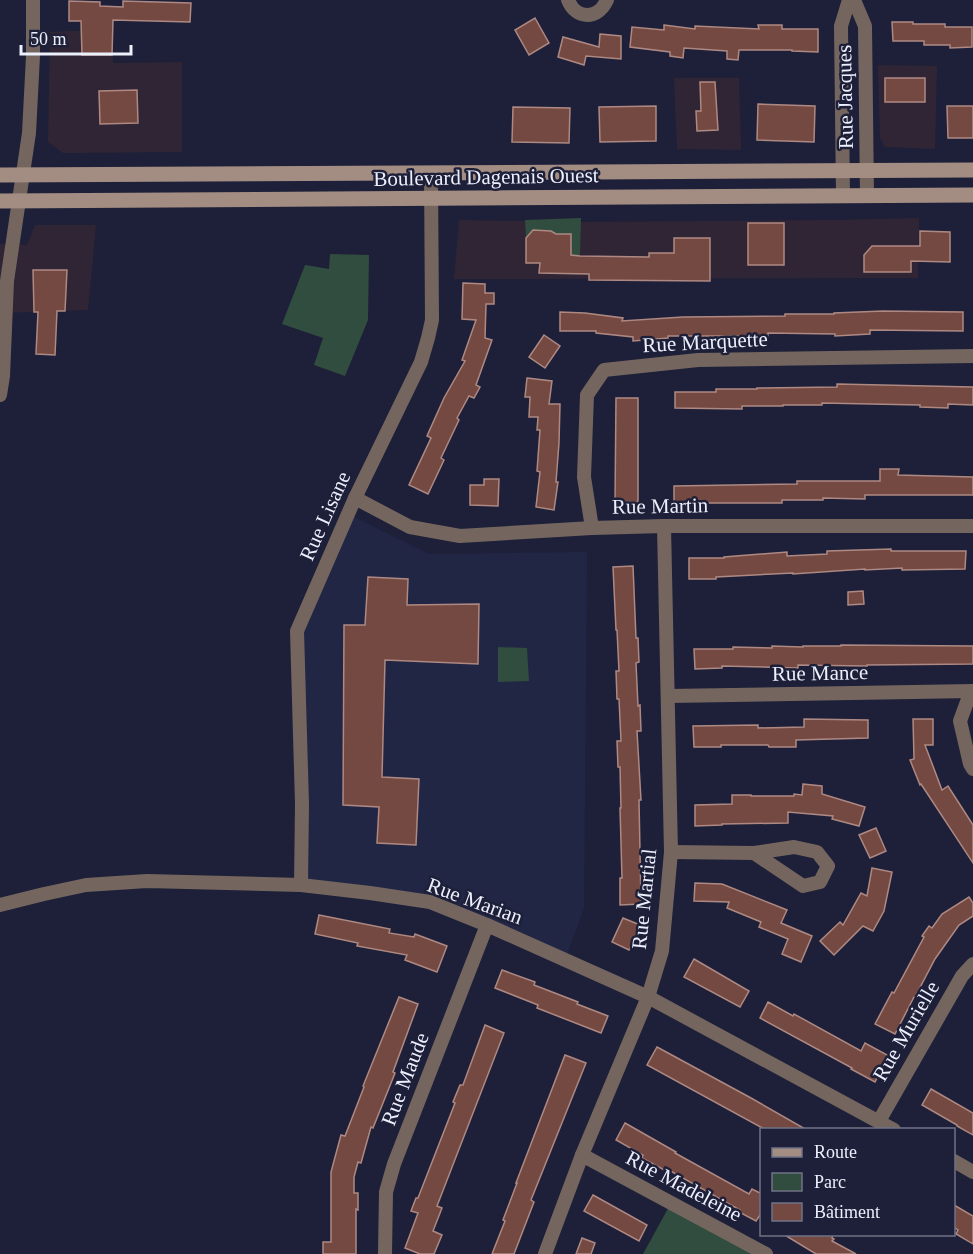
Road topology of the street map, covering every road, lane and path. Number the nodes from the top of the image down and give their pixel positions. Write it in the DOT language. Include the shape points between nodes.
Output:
graph roads {
  1 [pos="33,0"];
  2 [pos="568,0"];
  3 [pos="607,0"];
  4 [pos="849,0"];
  5 [pos="854,0"];
  6 [pos="843,170"];
  7 [pos="973,170"];
  8 [pos="866,171"];
  9 [pos="431,173"];
  10 [pos="0,175"];
  11 [pos="23,175"];
  12 [pos="973,195"];
  13 [pos="843,196"];
  14 [pos="867,196"];
  15 [pos="431,198"];
  16 [pos="0,201"];
  17 [pos="19,201"];
  18 [pos="973,356"];
  19 [pos="0,395"];
  20 [pos="355,498"];
  21 [pos="664,526"];
  22 [pos="973,526"];
  23 [pos="592,528"];
  24 [pos="972,691"];
  25 [pos="668,696"];
  26 [pos="973,769"];
  27 [pos="671,852"];
  28 [pos="754,853"];
  29 [pos="301,885"];
  30 [pos="0,905"];
  31 [pos="487,924"];
  32 [pos="973,964"];
  33 [pos="968,979"];
  34 [pos="648,997"];
  35 [pos="879,1121"];
  36 [pos="891,1128"];
  37 [pos="582,1155"];
  38 [pos="955,1162"];
  39 [pos="973,1172"];
  40 [pos="384,1254"];
  41 [pos="545,1254"];
  42 [pos="766,1254"];
  1 -- 11 [label="street" via="32,75"];
  2 -- 3 [label="street" via="574,11 586,15 599,12"];
  4 -- 6 [label="street, Rue Jacques" via="841,26"];
  5 -- 8 [label="street, Rue Jacques" via="865,26"];
  6 -- 8 [label="main road, Boulevard Dagenais Ouest"];
  6 -- 9 [label="main road, Boulevard Dagenais Ouest"];
  6 -- 13 [label="street, Rue Jacques"];
  7 -- 8 [label="main road, Boulevard Dagenais Ouest"];
  8 -- 14 [label="street, Rue Jacques"];
  9 -- 11 [label="main road, Boulevard Dagenais Ouest"];
  9 -- 15 [label="street, Rue Lisane"];
  10 -- 11 [label="main road, Boulevard Dagenais Ouest"];
  11 -- 17 [label="street"];
  12 -- 14 [label="main road, Boulevard Dagenais Ouest"];
  13 -- 14 [label="main road, Boulevard Dagenais Ouest"];
  13 -- 15 [label="main road, Boulevard Dagenais Ouest"];
  15 -- 17 [label="main road, Boulevard Dagenais Ouest"];
  15 -- 20 [label="street, Rue Lisane" via="432,320 428,338 421,362"];
  16 -- 17 [label="main road, Boulevard Dagenais Ouest"];
  17 -- 19 [label="street" via="6,291"];
  18 -- 23 [label="street, Rue Marquette" via="698,360 604,370 586,395 584,477"];
  20 -- 23 [label="street, Rue Martin" via="410,526 460,536"];
  20 -- 29 [label="street, Rue Lisane" via="297,631"];
  21 -- 22 [label="street, Rue Martin"];
  21 -- 23 [label="street, Rue Martin"];
  21 -- 25 [label="street, Rue Martial"];
  24 -- 25 [label="street, Rue Mance"];
  24 -- 26 [label="street" via="960,721"];
  25 -- 27 [label="street, Rue Martial"];
  27 -- 28 [label="street"];
  27 -- 34 [label="street, Rue Martial" via="662,951"];
  28 -- 28 [label="street" via="804,886 820,882 828,866 817,852 794,847"];
  29 -- 30 [label="street, Rue Marian" via="106,883"];
  29 -- 31 [label="street, Rue Marian" via="430,902"];
  31 -- 34 [label="street, Rue Marian"];
  31 -- 40 [label="street, Rue Maude" via="394,1164 386,1192"];
  32 -- 33 [label="street, Rue Murielle"];
  33 -- 35 [label="street, Rue Murielle"];
  34 -- 35 [label="street, Rue Marian"];
  34 -- 37 [label="street, Rue Martial"];
  35 -- 36 [label="street, Rue Marian"];
  37 -- 41 [label="street, Rue Martial"];
  37 -- 42 [label="street, Rue Madeleine"];
  38 -- 39 [label="street"];
}
